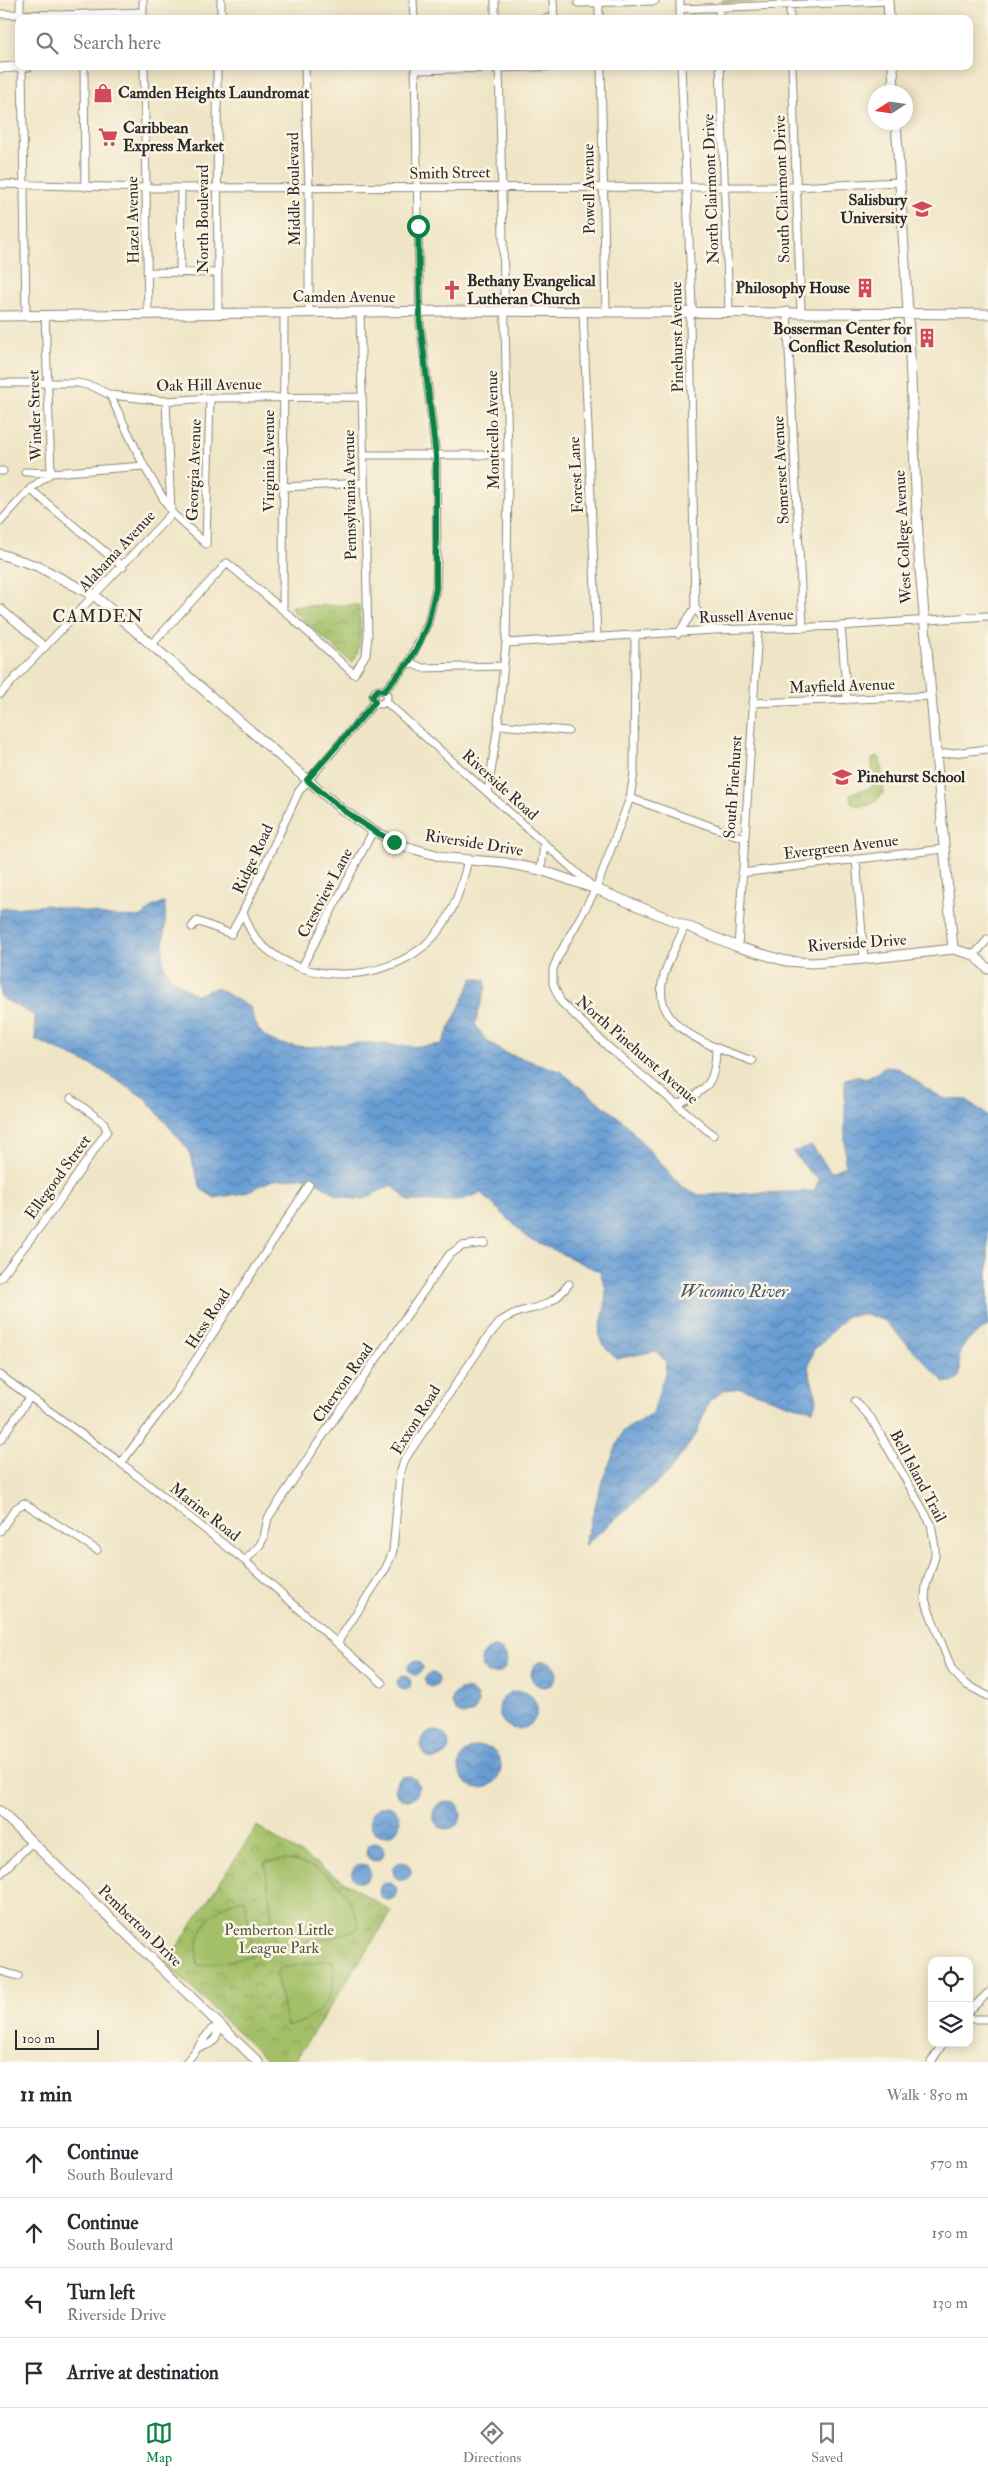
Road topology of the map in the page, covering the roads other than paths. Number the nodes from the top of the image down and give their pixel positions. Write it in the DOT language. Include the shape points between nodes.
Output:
graph roads {
  1 [pos="20,0"];
  2 [pos="143,0"];
  3 [pos="221,0"];
  4 [pos="413,0"];
  5 [pos="495,0"];
  6 [pos="553,0"];
  7 [pos="680,0"];
  8 [pos="888,0"];
  9 [pos="655,1"];
  10 [pos="578,3"];
  11 [pos="599,3"];
  12 [pos="790,5"];
  13 [pos="718,7"];
  14 [pos="680,9"];
  15 [pos="0,14"];
  16 [pos="20,15"];
  17 [pos="143,15"];
  18 [pos="221,15"];
  19 [pos="414,15"];
  20 [pos="495,15"];
  21 [pos="554,15"];
  22 [pos="599,15"];
  23 [pos="680,15"];
  24 [pos="719,15"];
  25 [pos="790,15"];
  26 [pos="890,15"];
  27 [pos="15,16"];
  28 [pos="15,67"];
  29 [pos="0,68"];
  30 [pos="24,70"];
  31 [pos="84,70"];
  32 [pos="144,70"];
  33 [pos="217,70"];
  34 [pos="305,70"];
  35 [pos="415,70"];
  36 [pos="500,70"];
  37 [pos="601,70"];
  38 [pos="681,70"];
  39 [pos="720,70"];
  40 [pos="792,70"];
  41 [pos="893,70"];
  42 [pos="894,85"];
  43 [pos="897,130"];
  44 [pos="900,182"];
  45 [pos="0,184"];
  46 [pos="24,186"];
  47 [pos="502,186"];
  48 [pos="85,187"];
  49 [pos="417,187"];
  50 [pos="602,187"];
  51 [pos="685,187"];
  52 [pos="724,187"];
  53 [pos="795,187"];
  54 [pos="147,188"];
  55 [pos="181,188"];
  56 [pos="216,188"];
  57 [pos="309,188"];
  58 [pos="148,272"];
  59 [pos="180,273"];
  60 [pos="217,273"];
  61 [pos="606,311"];
  62 [pos="729,311"];
  63 [pos="787,311"];
  64 [pos="801,311"];
  65 [pos="218,312"];
  66 [pos="284,312"];
  67 [pos="309,312"];
  68 [pos="360,312"];
  69 [pos="420,312"];
  70 [pos="505,312"];
  71 [pos="582,312"];
  72 [pos="691,312"];
  73 [pos="908,312"];
  74 [pos="148,313"];
  75 [pos="988,314"];
  76 [pos="0,316"];
  77 [pos="26,316"];
  78 [pos="45,316"];
  79 [pos="47,381"];
  80 [pos="0,382"];
  81 [pos="110,395"];
  82 [pos="362,397"];
  83 [pos="210,398"];
  84 [pos="282,398"];
  85 [pos="166,401"];
  86 [pos="508,455"];
  87 [pos="363,456"];
  88 [pos="436,456"];
  89 [pos="144,466"];
  90 [pos="25,472"];
  91 [pos="51,473"];
  92 [pos="364,483"];
  93 [pos="283,487"];
  94 [pos="30,489"];
  95 [pos="172,513"];
  96 [pos="0,522"];
  97 [pos="0,554"];
  98 [pos="122,567"];
  99 [pos="95,596"];
  100 [pos="0,608"];
  101 [pos="695,608"];
  102 [pos="283,610"];
  103 [pos="988,616"];
  104 [pos="923,622"];
  105 [pos="841,626"];
  106 [pos="803,628"];
  107 [pos="713,630"];
  108 [pos="758,630"];
  109 [pos="678,634"];
  110 [pos="635,636"];
  111 [pos="597,637"];
  112 [pos="506,643"];
  113 [pos="152,644"];
  114 [pos="45,647"];
  115 [pos="409,662"];
  116 [pos="503,666"];
  117 [pos="384,691"];
  118 [pos="0,694"];
  119 [pos="931,696"];
  120 [pos="847,700"];
  121 [pos="375,702"];
  122 [pos="385,702"];
  123 [pos="753,703"];
  124 [pos="498,725"];
  125 [pos="568,731"];
  126 [pos="988,749"];
  127 [pos="934,754"];
  128 [pos="307,780"];
  129 [pos="488,792"];
  130 [pos="630,798"];
  131 [pos="373,831"];
  132 [pos="744,838"];
  133 [pos="544,843"];
  134 [pos="943,849"];
  135 [pos="856,859"];
  136 [pos="468,860"];
  137 [pos="541,870"];
  138 [pos="742,873"];
  139 [pos="596,889"];
  140 [pos="243,912"];
  141 [pos="192,926"];
  142 [pos="685,926"];
  143 [pos="988,939"];
  144 [pos="738,947"];
  145 [pos="953,949"];
  146 [pos="974,955"];
  147 [pos="864,959"];
  148 [pos="302,967"];
  149 [pos="988,968"];
  150 [pos="716,1047"];
  151 [pos="752,1061"];
  152 [pos="71,1098"];
  153 [pos="678,1104"];
  154 [pos="713,1135"];
  155 [pos="310,1185"];
  156 [pos="485,1242"];
  157 [pos="0,1278"];
  158 [pos="569,1284"];
  159 [pos="0,1375"];
  160 [pos="30,1397"];
  161 [pos="855,1402"];
  162 [pos="0,1440"];
  163 [pos="121,1463"];
  164 [pos="0,1531"];
  165 [pos="96,1550"];
  166 [pos="245,1561"];
  167 [pos="337,1644"];
  168 [pos="382,1682"];
  169 [pos="988,1696"];
  170 [pos="0,1811"];
  171 [pos="32,1842"];
  172 [pos="0,1874"];
  173 [pos="0,1971"];
  174 [pos="18,1976"];
  175 [pos="988,1994"];
  176 [pos="973,2007"];
  177 [pos="973,2019"];
  178 [pos="988,2019"];
  179 [pos="220,2027"];
  180 [pos="940,2047"];
  181 [pos="186,2062"];
  182 [pos="258,2062"];
  183 [pos="931,2062"];
  1 -- 16 [label="street"];
  2 -- 17 [label="street"];
  3 -- 18 [label="street"];
  4 -- 19 [label="street"];
  5 -- 20 [label="street"];
  6 -- 21 [label="street"];
  7 -- 14 [label="street"];
  8 -- 12 [label="street"];
  8 -- 26 [label="street"];
  9 -- 11 [label="street"];
  10 -- 11 [label="street"];
  11 -- 22 [label="street"];
  12 -- 13 [label="street"];
  12 -- 25 [label="street"];
  13 -- 14 [label="street"];
  13 -- 24 [label="street"];
  14 -- 23 [label="street"];
  15 -- 27 [label="street"];
  28 -- 29 [label="street"];
  30 -- 46 [label="street"];
  31 -- 48 [label="street"];
  32 -- 54 [label="street, Hazel Avenue"];
  33 -- 56 [label="street, North Boulevard"];
  34 -- 57 [label="street, Middle Boulevard"];
  35 -- 49 [label="street"];
  36 -- 47 [label="street, Monticello Avenue"];
  37 -- 50 [label="street, Powell Avenue"];
  38 -- 51 [label="street, Pinehurst Avenue"];
  39 -- 52 [label="street, North Clairmont Drive"];
  40 -- 53 [label="street, South Clairmont Drive"];
  41 -- 42 [label="street"];
  43 -- 44 [label="street, West College Avenue"];
  44 -- 53 [label="street, Smith Street"];
  44 -- 73 [label="street, West College Avenue"];
  45 -- 46 [label="street, Smith Street"];
  46 -- 48 [label="street, Smith Street"];
  46 -- 77 [label="street"];
  47 -- 49 [label="street, Smith Street"];
  47 -- 50 [label="street, Smith Street"];
  47 -- 70 [label="street, Monticello Avenue"];
  48 -- 54 [label="street, Smith Street"];
  49 -- 57 [label="street, Smith Street"];
  49 -- 69 [label="street"];
  50 -- 51 [label="street, Smith Street"];
  50 -- 61 [label="street, Powell Avenue"];
  51 -- 52 [label="street, Smith Street"];
  51 -- 72 [label="street, Pinehurst Avenue"];
  52 -- 53 [label="street, Smith Street"];
  52 -- 62 [label="street, North Clairmont Drive"];
  53 -- 64 [label="street, South Clairmont Drive"];
  54 -- 55 [label="street, Smith Street"];
  54 -- 58 [label="street, Hazel Avenue"];
  55 -- 56 [label="street, Smith Street"];
  55 -- 59 [label="street"];
  56 -- 57 [label="street, Smith Street"];
  56 -- 60 [label="street, North Boulevard"];
  57 -- 67 [label="street, Middle Boulevard"];
  58 -- 59 [label="street"];
  58 -- 74 [label="street, Hazel Avenue"];
  59 -- 60 [label="street"];
  60 -- 65 [label="street, North Boulevard"];
  61 -- 71 [label="street, Camden Avenue"];
  61 -- 72 [label="street, Camden Avenue"];
  62 -- 63 [label="street, Camden Avenue"];
  62 -- 72 [label="street, Camden Avenue"];
  63 -- 64 [label="street, Camden Avenue"];
  63 -- 106 [label="street, Somerset Avenue"];
  64 -- 73 [label="street, Camden Avenue"];
  65 -- 66 [label="street, Camden Avenue"];
  65 -- 74 [label="street, Camden Avenue"];
  66 -- 67 [label="street, Camden Avenue"];
  66 -- 84 [label="street, Virginia Avenue"];
  67 -- 68 [label="street, Camden Avenue"];
  68 -- 69 [label="street, Camden Avenue"];
  68 -- 82 [label="street, Pennsylvania Avenue"];
  69 -- 70 [label="street, Camden Avenue"];
  69 -- 88 [label="street"];
  70 -- 71 [label="street, Camden Avenue"];
  70 -- 86 [label="street, Monticello Avenue"];
  71 -- 111 [label="street, Forest Lane"];
  72 -- 101 [label="street, Pinehurst Avenue"];
  73 -- 75 [label="street, Camden Avenue"];
  73 -- 104 [label="street, West College Avenue"];
  74 -- 78 [label="street, Camden Avenue"];
  76 -- 77 [label="street, Camden Avenue"];
  77 -- 78 [label="street, Camden Avenue"];
  78 -- 79 [label="street, Winder Street"];
  79 -- 80 [label="street, Oak Hill Avenue"];
  79 -- 81 [label="street, Oak Hill Avenue" via="78,383"];
  79 -- 91 [label="street, Winder Street"];
  81 -- 85 [label="street, Oak Hill Avenue"];
  81 -- 89 [label="street"];
  82 -- 84 [label="street, Oak Hill Avenue"];
  82 -- 87 [label="street, Pennsylvania Avenue"];
  83 -- 84 [label="street, Oak Hill Avenue"];
  83 -- 85 [label="street, Oak Hill Avenue"];
  83 -- 95 [label="street, Georgia Avenue" via="206,544"];
  84 -- 93 [label="street, Virginia Avenue"];
  85 -- 95 [label="street"];
  86 -- 88 [label="street"];
  86 -- 112 [label="street, Monticello Avenue"];
  87 -- 88 [label="street"];
  87 -- 92 [label="street, Pennsylvania Avenue"];
  88 -- 115 [label="street" via="436,588 428,623"];
  89 -- 91 [label="street"];
  89 -- 95 [label="street"];
  90 -- 91 [label="street"];
  91 -- 94 [label="street, Winder Street"];
  92 -- 93 [label="street"];
  92 -- 102 [label="street, Pennsylvania Avenue" via="368,645 364,660 354,674"];
  93 -- 102 [label="street, Virginia Avenue"];
  94 -- 96 [label="street, Winder Street"];
  94 -- 98 [label="street"];
  95 -- 98 [label="street, Alabama Avenue"];
  97 -- 99 [label="street, Riverside Drive" via="38,566"];
  98 -- 99 [label="street, Alabama Avenue"];
  99 -- 113 [label="street, Riverside Drive"];
  99 -- 114 [label="street, Alabama Avenue"];
  100 -- 114 [label="street"];
  101 -- 107 [label="street"];
  101 -- 109 [label="street"];
  102 -- 113 [label="street" via="227,563"];
  103 -- 104 [label="street, Russell Avenue"];
  104 -- 105 [label="street, Russell Avenue"];
  104 -- 119 [label="street, West College Avenue"];
  105 -- 106 [label="street, Russell Avenue"];
  105 -- 120 [label="street"];
  106 -- 108 [label="street, Russell Avenue"];
  107 -- 108 [label="street, Russell Avenue"];
  107 -- 109 [label="street, Russell Avenue"];
  108 -- 123 [label="street, South Pinehurst"];
  109 -- 110 [label="street, Russell Avenue"];
  110 -- 111 [label="street, Russell Avenue"];
  110 -- 130 [label="street, North Pinehurst Avenue" via="634,773"];
  111 -- 112 [label="street, Russell Avenue"];
  112 -- 116 [label="street, Monticello Avenue"];
  113 -- 128 [label="street, Riverside Drive"];
  114 -- 118 [label="street, Alabama Avenue"];
  115 -- 116 [label="street" via="422,668"];
  115 -- 117 [label="street"];
  116 -- 124 [label="street, Monticello Avenue"];
  117 -- 121 [label="street" via="374,692"];
  117 -- 122 [label="street"];
  119 -- 120 [label="street, Mayfield Avenue"];
  119 -- 127 [label="street, West College Avenue"];
  120 -- 123 [label="street, Mayfield Avenue"];
  121 -- 122 [label="street"];
  121 -- 128 [label="street, Ridge Road"];
  122 -- 129 [label="street, Riverside Road"];
  123 -- 132 [label="street, South Pinehurst"];
  124 -- 125 [label="street"];
  124 -- 129 [label="street, Monticello Avenue"];
  126 -- 127 [label="street"];
  127 -- 134 [label="street, West College Avenue"];
  128 -- 131 [label="street, Riverside Drive"];
  128 -- 140 [label="street, Ridge Road"];
  129 -- 133 [label="street, Riverside Road"];
  130 -- 132 [label="street"];
  130 -- 139 [label="street, North Pinehurst Avenue"];
  131 -- 136 [label="street, Riverside Drive" via="407,847"];
  131 -- 148 [label="street, Crestview Lane"];
  132 -- 138 [label="street, South Pinehurst"];
  133 -- 137 [label="street"];
  133 -- 139 [label="street, Riverside Road"];
  134 -- 135 [label="street, Evergreen Avenue"];
  134 -- 145 [label="street, West College Avenue"];
  135 -- 138 [label="street, Evergreen Avenue"];
  135 -- 147 [label="street"];
  136 -- 137 [label="street, Riverside Drive"];
  136 -- 148 [label="street, Ridge Road" via="451,914 424,946 404,959 384,968 350,974"];
  137 -- 139 [label="street, Riverside Drive"];
  138 -- 144 [label="street, South Pinehurst"];
  139 -- 142 [label="street, Riverside Drive"];
  139 -- 153 [label="street, North Pinehurst Avenue" via="558,957 552,977 555,992 561,1002 607,1046"];
  140 -- 141 [label="street" via="231,934 197,920"];
  140 -- 148 [label="street, Ridge Road" via="250,930 262,945 283,960"];
  142 -- 144 [label="street, Riverside Drive"];
  142 -- 150 [label="street" via="664,975 662,999 669,1018 676,1025"];
  143 -- 146 [label="street"];
  144 -- 147 [label="street, Riverside Drive" via="786,960"];
  145 -- 146 [label="street, Riverside Drive"];
  145 -- 147 [label="street, Riverside Drive"];
  146 -- 149 [label="street, Riverside Drive"];
  150 -- 151 [label="street"];
  150 -- 153 [label="street" via="716,1065 709,1084 699,1094"];
  152 -- 157 [label="street, Ellegood Street" via="104,1123 107,1131 56,1206"];
  153 -- 154 [label="street, North Pinehurst Avenue"];
  155 -- 163 [label="street, Hess Road" via="186,1376"];
  156 -- 166 [label="street, Chervon Road" via="462,1246 449,1255 268,1518 260,1545"];
  158 -- 167 [label="street, Exxon Road" via="560,1296 544,1307 501,1321 411,1448 400,1473 393,1550 386,1568"];
  159 -- 160 [label="street, Marine Road"];
  160 -- 162 [label="street"];
  160 -- 163 [label="street, Marine Road"];
  161 -- 169 [label="street, Bell Island Trail" via="871,1418 931,1524 935,1557 925,1599 952,1670 965,1684"];
  163 -- 166 [label="street, Marine Road"];
  164 -- 165 [label="street" via="16,1508 24,1503"];
  166 -- 167 [label="street, Marine Road"];
  167 -- 168 [label="street, Marine Road"];
  170 -- 171 [label="street, Pemberton Drive"];
  171 -- 172 [label="street"];
  171 -- 179 [label="street, Pemberton Drive"];
  173 -- 174 [label="street"];
  175 -- 176 [label="street"];
  177 -- 178 [label="street"];
  179 -- 181 [label="street" via="219,2035"];
  179 -- 182 [label="street, Pemberton Drive"];
  180 -- 183 [label="street"];
}
